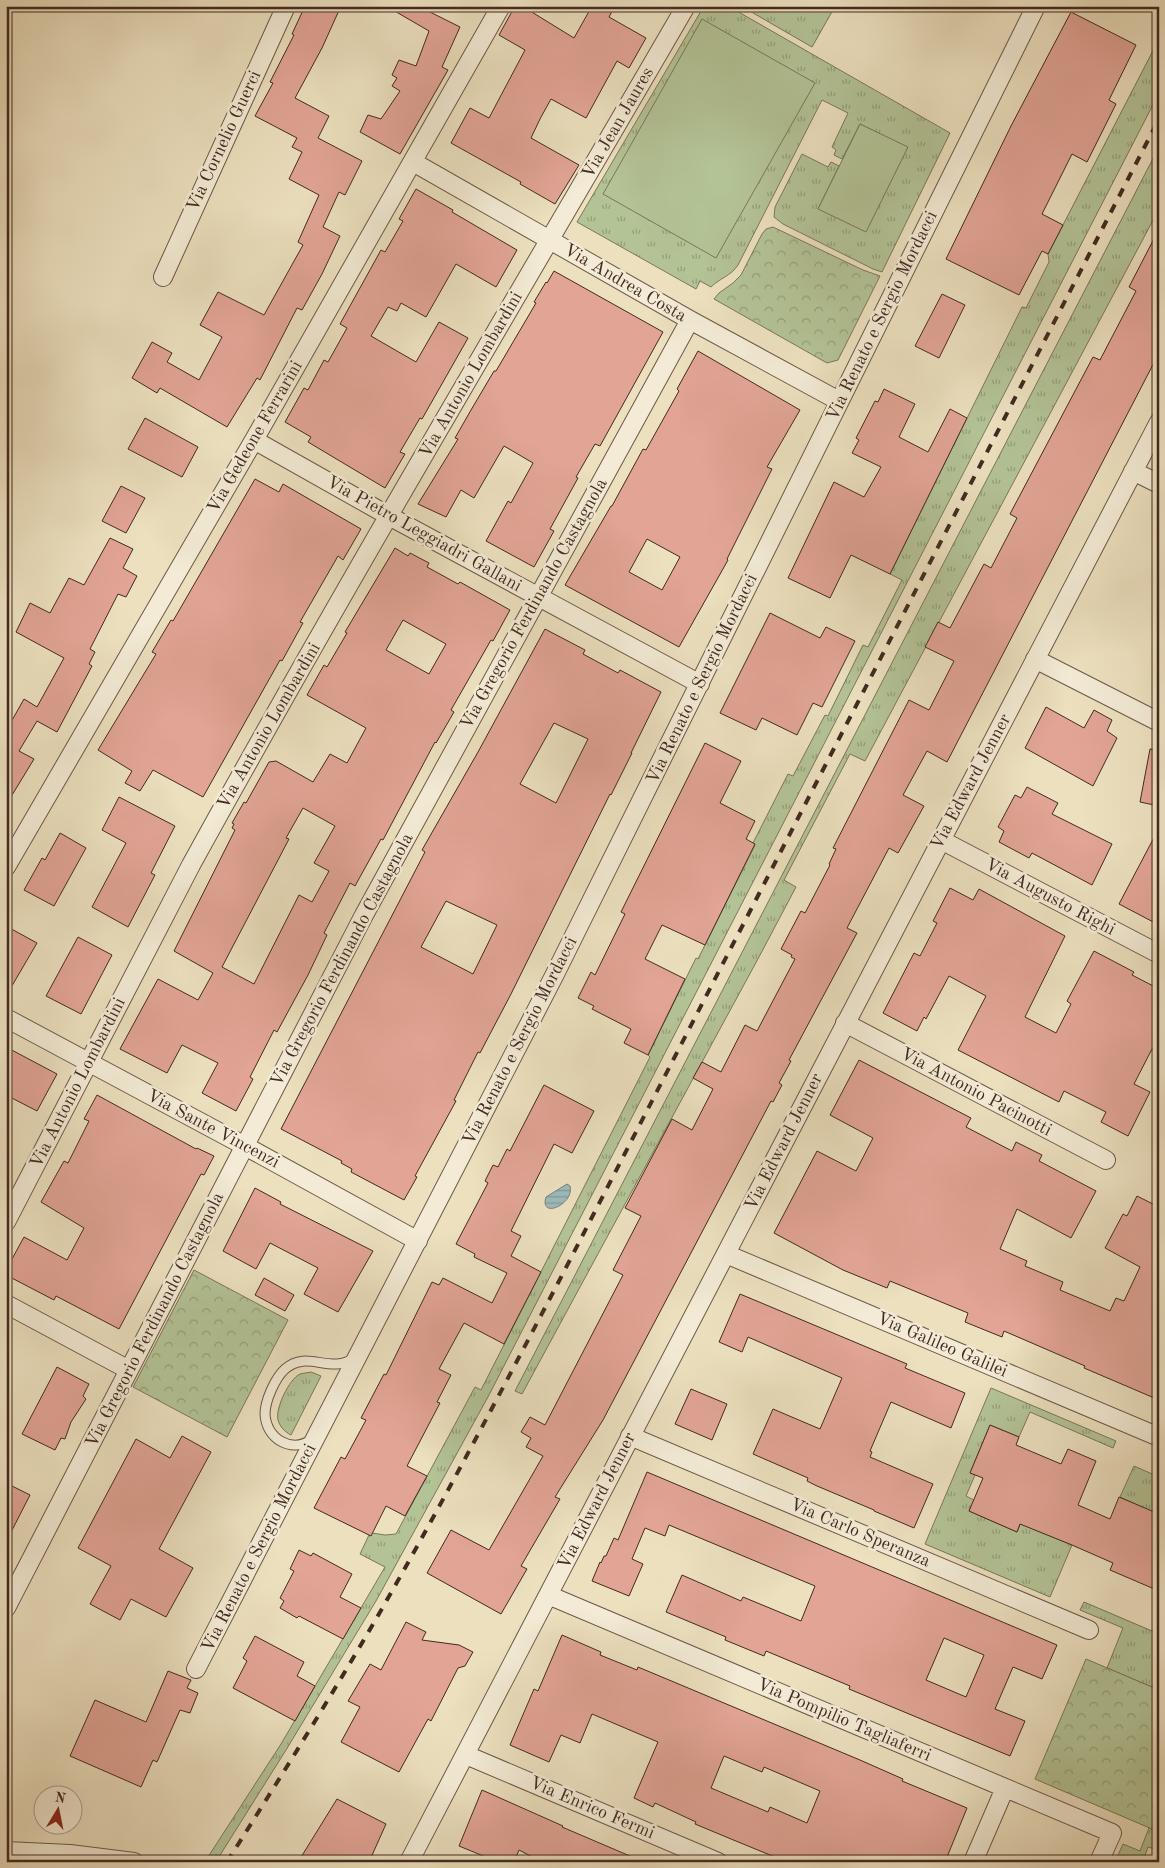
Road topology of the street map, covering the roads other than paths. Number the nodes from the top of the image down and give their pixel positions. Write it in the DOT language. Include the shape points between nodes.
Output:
graph roads {
  1 [pos="286,6"];
  2 [pos="501,6"];
  3 [pos="686,6"];
  4 [pos="1036,6"];
  5 [pos="413,162"];
  6 [pos="550,240"];
  7 [pos="163,276"];
  8 [pos="690,320"];
  9 [pos="839,401"];
  10 [pos="1159,422"];
  11 [pos="254,440"];
  12 [pos="1133,471"];
  13 [pos="1159,484"];
  14 [pos="389,516"];
  15 [pos="538,597"];
  16 [pos="1035,659"];
  17 [pos="700,684"];
  18 [pos="1159,722"];
  19 [pos="941,840"];
  20 [pos="6,867"];
  21 [pos="1159,954"];
  22 [pos="6,1018"];
  23 [pos="846,1023"];
  24 [pos="89,1062"];
  25 [pos="246,1146"];
  26 [pos="1106,1160"];
  27 [pos="6,1222"];
  28 [pos="418,1241"];
  29 [pos="726,1254"];
  30 [pos="6,1304"];
  31 [pos="362,1348"];
  32 [pos="129,1370"];
  33 [pos="321,1428"];
  34 [pos="630,1436"];
  35 [pos="1159,1437"];
  36 [pos="548,1595"];
  37 [pos="6,1608"];
  38 [pos="1089,1630"];
  39 [pos="196,1669"];
  40 [pos="466,1755"];
  41 [pos="1004,1788"];
  42 [pos="6,1851"];
  43 [pos="134,1862"];
  44 [pos="409,1862"];
  45 [pos="718,1862"];
  46 [pos="974,1862"];
  47 [pos="1099,1862"];
  1 -- 7 [label="street, Via Cornelio Guerci"];
  2 -- 5 [label="street, Via Gedeone Ferrarini"];
  3 -- 6 [label="street, Via Jean Jaures"];
  4 -- 9 [label="street, Via Renato e Sergio Mordacci"];
  5 -- 6 [label="street, Via Andrea Costa"];
  5 -- 11 [label="street, Via Gedeone Ferrarini"];
  6 -- 8 [label="street, Via Andrea Costa"];
  6 -- 14 [label="street, Via Antonio Lombardini"];
  8 -- 9 [label="street, Via Andrea Costa"];
  8 -- 15 [label="street, Via Gregorio Ferdinando Castagnola"];
  9 -- 17 [label="street, Via Renato e Sergio Mordacci"];
  10 -- 12 [label="street, Via Edward Jenner"];
  11 -- 14 [label="street, Via Pietro Leggiadri Gallani"];
  11 -- 20 [label="street, Via Gedeone Ferrarini"];
  12 -- 13 [label="street"];
  12 -- 16 [label="street, Via Edward Jenner"];
  14 -- 15 [label="street, Via Pietro Leggiadri Gallani"];
  14 -- 24 [label="street, Via Antonio Lombardini" via="194,858"];
  15 -- 17 [label="street, Via Pietro Leggiadri Gallani"];
  15 -- 25 [label="street, Via Gregorio Ferdinando Castagnola" via="364,915"];
  16 -- 18 [label="street"];
  16 -- 19 [label="street, Via Edward Jenner"];
  17 -- 28 [label="street, Via Renato e Sergio Mordacci"];
  19 -- 21 [label="street, Via Augusto Righi"];
  19 -- 23 [label="street, Via Edward Jenner"];
  22 -- 24 [label="street, Via Sante Vincenzi"];
  23 -- 26 [label="street, Via Antonio Pacinotti"];
  23 -- 29 [label="street, Via Edward Jenner"];
  24 -- 25 [label="street, Via Sante Vincenzi"];
  24 -- 27 [label="street, Via Antonio Lombardini"];
  25 -- 28 [label="street, Via Sante Vincenzi"];
  25 -- 32 [label="street, Via Gregorio Ferdinando Castagnola"];
  28 -- 31 [label="street, Via Renato e Sergio Mordacci"];
  29 -- 34 [label="street, Via Edward Jenner"];
  29 -- 35 [label="street, Via Galileo Galilei"];
  30 -- 32 [label="street"];
  31 -- 33 [label="street, Via Renato e Sergio Mordacci"];
  31 -- 33 [label="lane, Via Renato e Sergio Mordacci" via="354,1359 341,1365 313,1360 299,1362 286,1368 277,1380 265,1413 272,1434 289,1445 302,1445"];
  32 -- 37 [label="street, Via Gregorio Ferdinando Castagnola"];
  33 -- 39 [label="street, Via Renato e Sergio Mordacci"];
  34 -- 36 [label="street, Via Edward Jenner"];
  34 -- 38 [label="street, Via Carlo Speranza"];
  36 -- 40 [label="street, Via Edward Jenner"];
  36 -- 41 [label="street, Via Pompilio Tagliaferri"];
  40 -- 44 [label="street, Via Edward Jenner"];
  40 -- 45 [label="street, Via Enrico Fermi"];
  41 -- 46 [label="street"];
  41 -- 47 [label="street, Via Pompilio Tagliaferri" via="1112,1833"];
  42 -- 43 [label="street"];
}
